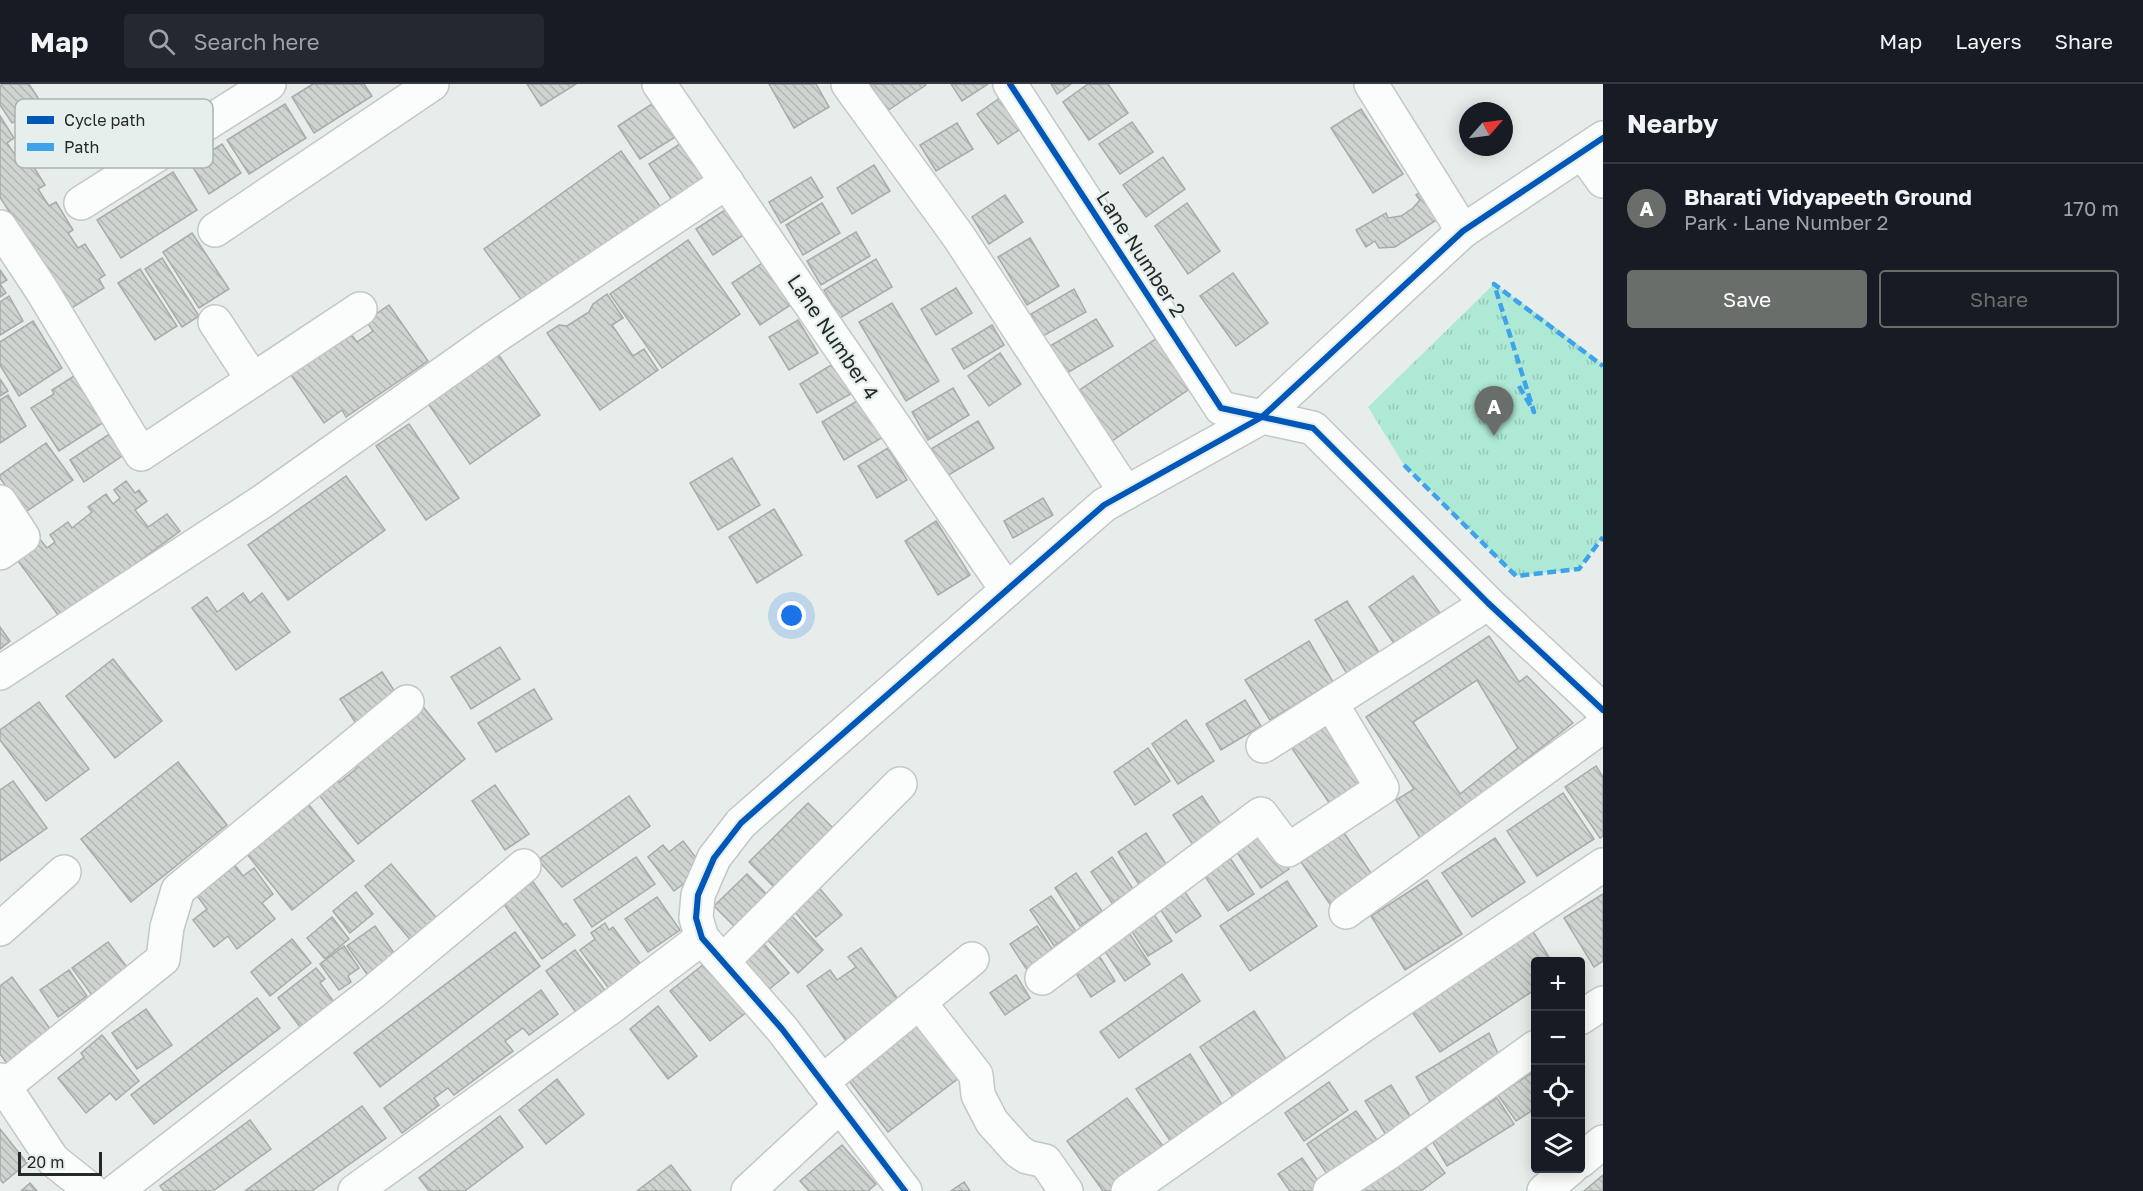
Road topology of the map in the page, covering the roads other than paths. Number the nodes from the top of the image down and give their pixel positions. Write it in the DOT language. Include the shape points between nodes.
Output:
graph roads {
  1 [pos="269,84"];
  2 [pos="432,84"];
  3 [pos="659,84"];
  4 [pos="848,84"];
  5 [pos="1010,84"];
  6 [pos="1371,84"];
  7 [pos="213,119"];
  8 [pos="1592,145"];
  9 [pos="136,168"];
  10 [pos="1603,181"];
  11 [pos="727,182"];
  12 [pos="81,203"];
  13 [pos="0,227"];
  14 [pos="216,230"];
  15 [pos="1463,231"];
  16 [pos="360,309"];
  17 [pos="215,322"];
  18 [pos="253,380"];
  19 [pos="1262,417"];
  20 [pos="1126,494"];
  21 [pos="0,502"];
  22 [pos="0,553"];
  23 [pos="1007,590"];
  24 [pos="1488,603"];
  25 [pos="0,673"];
  26 [pos="407,702"];
  27 [pos="1331,703"];
  28 [pos="1603,710"];
  29 [pos="1603,726"];
  30 [pos="1263,746"];
  31 [pos="900,784"];
  32 [pos="1603,865"];
  33 [pos="524,866"];
  34 [pos="64,872"];
  35 [pos="1346,912"];
  36 [pos="0,929"];
  37 [pos="712,950"];
  38 [pos="972,959"];
  39 [pos="1042,978"];
  40 [pos="919,1002"];
  41 [pos="1603,1003"];
  42 [pos="1585,1015"];
  43 [pos="1531,1051"];
  44 [pos="2,1085"];
  45 [pos="831,1094"];
  46 [pos="1603,1142"];
  47 [pos="1585,1158"];
  48 [pos="1565,1173"];
  49 [pos="92,1191"];
  50 [pos="116,1191"];
  51 [pos="355,1191"];
  52 [pos="748,1191"];
  53 [pos="905,1191"];
  54 [pos="1066,1191"];
  55 [pos="1128,1191"];
  56 [pos="1330,1191"];
  57 [pos="1544,1191"];
  1 -- 7 [label="street"];
  2 -- 14 [label="street"];
  3 -- 11 [label="street, Lane Number 4"];
  4 -- 20 [label="street" via="958,237"];
  5 -- 19 [label="street, Lane Number 2" via="1221,408"];
  6 -- 15 [label="street"];
  8 -- 10 [label="street"];
  8 -- 15 [label="street"];
  9 -- 12 [label="street"];
  11 -- 23 [label="street, Lane Number 4"];
  11 -- 25 [label="street" via="496,336 262,501"];
  13 -- 18 [label="street" via="141,454"];
  15 -- 19 [label="street"];
  16 -- 18 [label="street"];
  17 -- 18 [label="street"];
  19 -- 20 [label="street"];
  19 -- 24 [label="street, Lane Number 2" via="1313,428"];
  20 -- 23 [label="street" via="1104,505"];
  21 -- 22 [label="street" via="23,537"];
  23 -- 37 [label="street" via="741,823 714,858 698,895 696,918"];
  24 -- 27 [label="street"];
  24 -- 28 [label="street, Lane Number 2"];
  26 -- 44 [label="street" via="178,890 163,959"];
  27 -- 30 [label="street"];
  27 -- 39 [label="street" via="1382,788 1288,850 1261,814"];
  29 -- 35 [label="street"];
  31 -- 37 [label="street"];
  32 -- 55 [label="street" via="1362,1026"];
  33 -- 50 [label="street" via="373,992"];
  34 -- 36 [label="street"];
  37 -- 45 [label="street" via="782,1029"];
  37 -- 51 [label="street" via="611,1007"];
  38 -- 40 [label="street"];
  40 -- 45 [label="street"];
  40 -- 54 [label="street" via="976,1075 978,1095 992,1122 1018,1151 1045,1161"];
  41 -- 42 [label="street"];
  43 -- 56 [label="street"];
  44 -- 49 [label="street" via="53,1160"];
  45 -- 52 [label="street"];
  45 -- 53 [label="street"];
  46 -- 47 [label="street"];
  48 -- 57 [label="street"];
}
